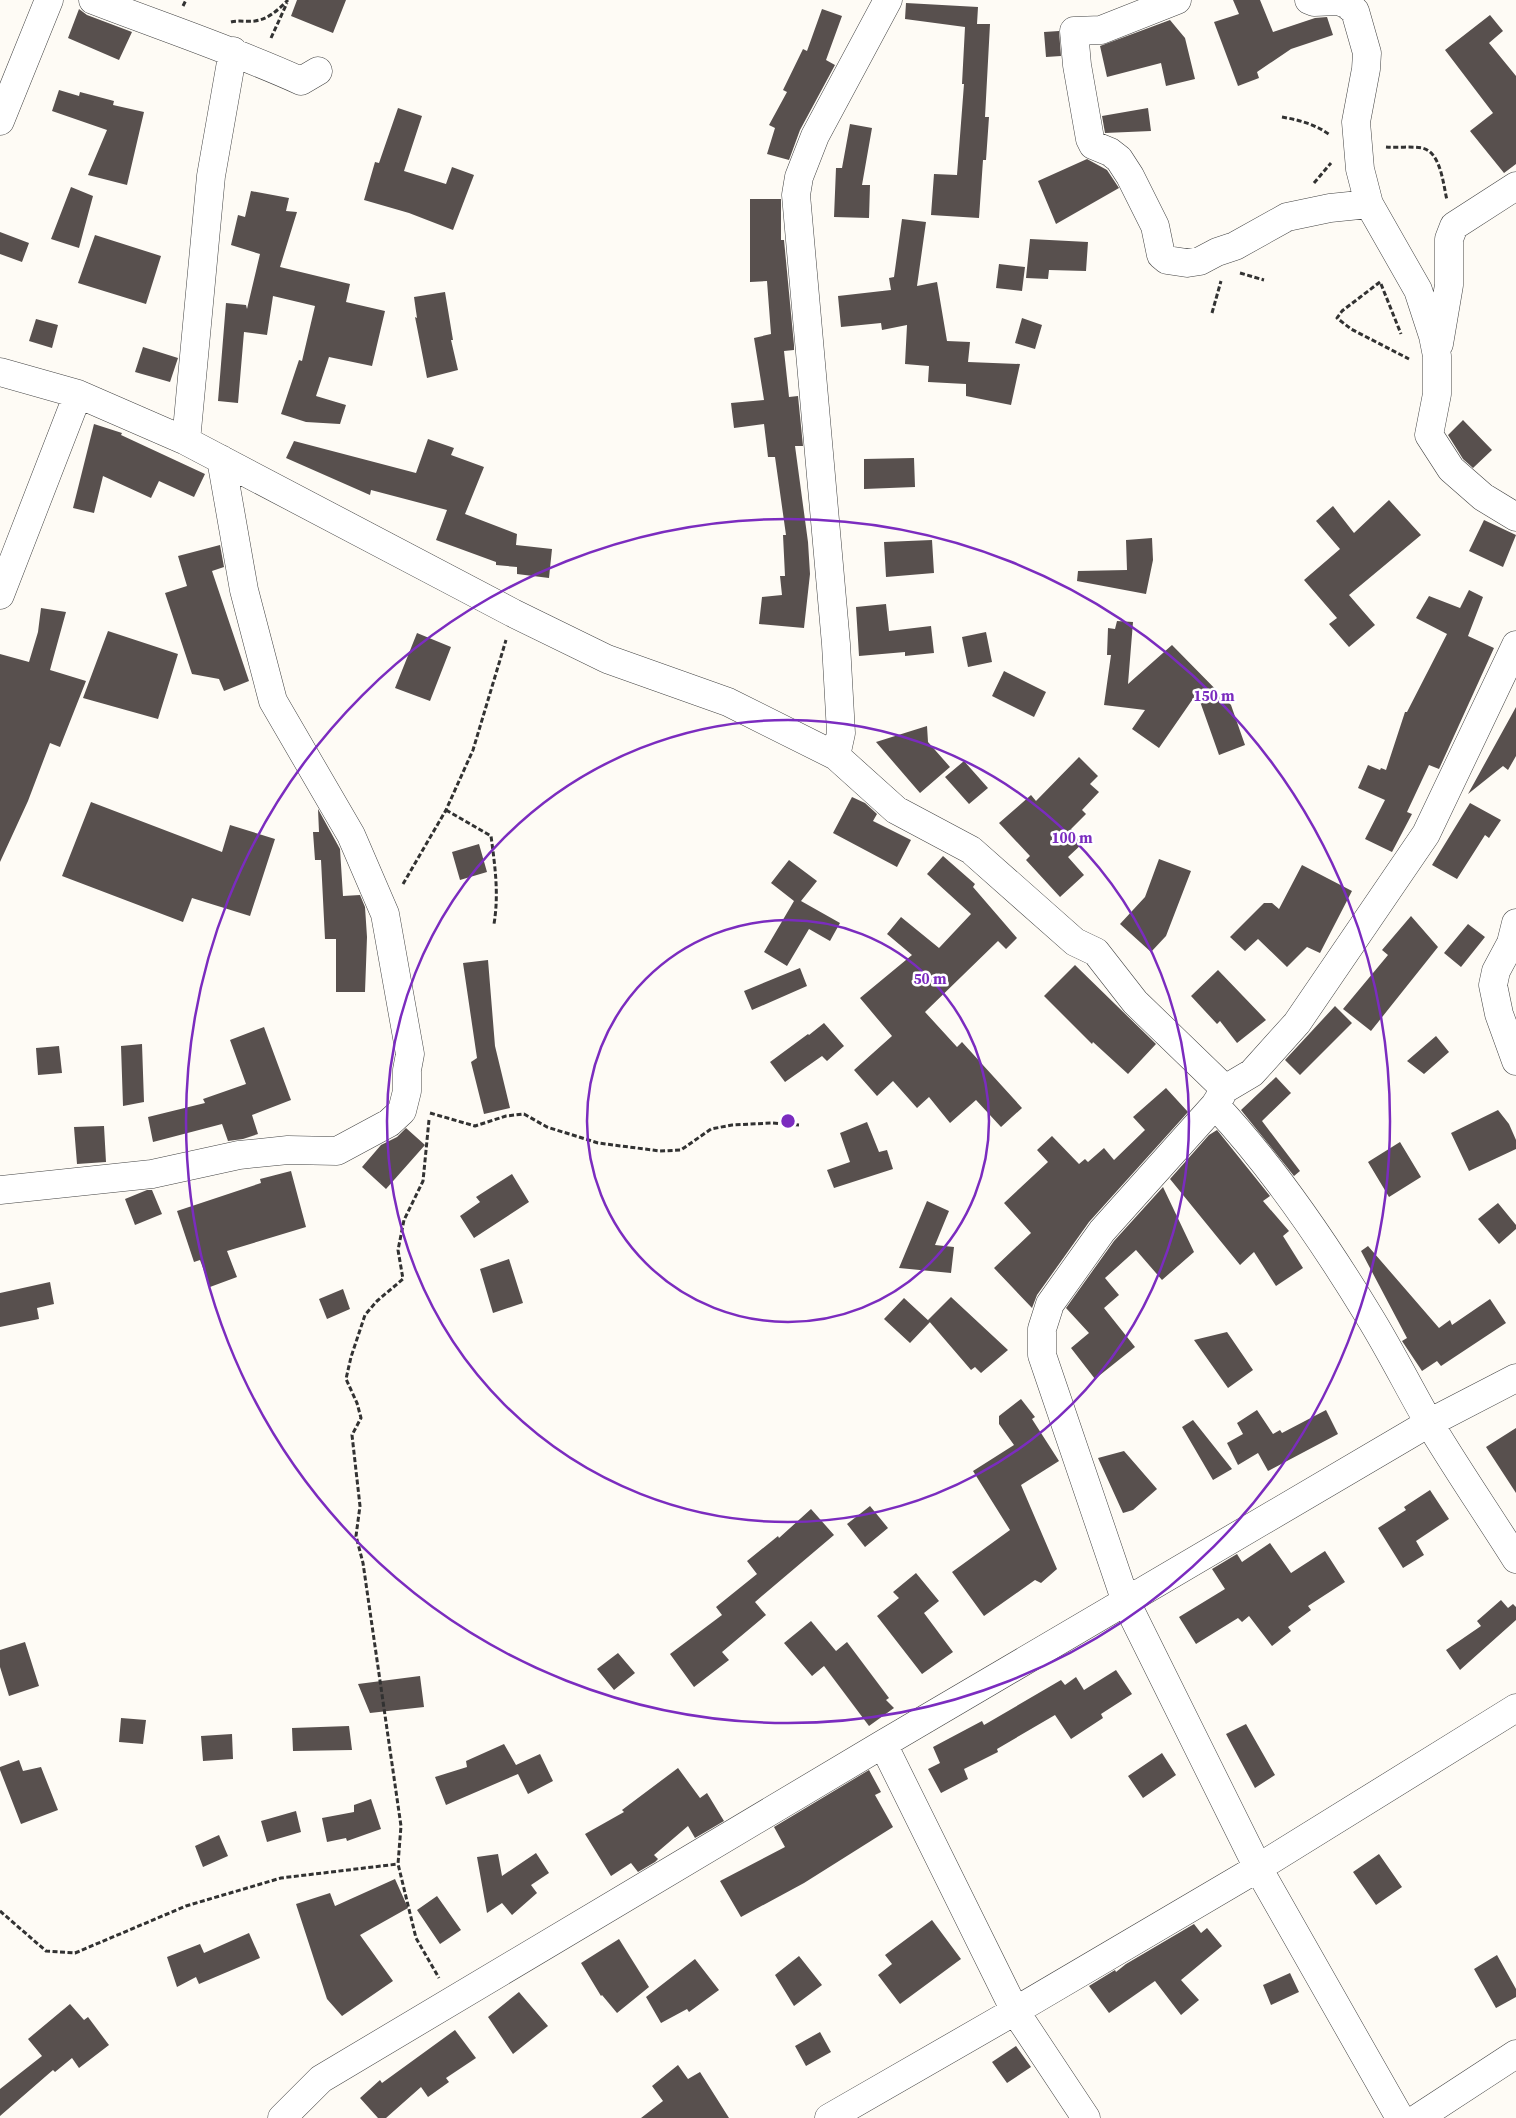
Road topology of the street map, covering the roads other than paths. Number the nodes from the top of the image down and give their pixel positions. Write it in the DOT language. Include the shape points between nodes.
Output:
graph roads {
  1 [pos="49,0"];
  2 [pos="93,0"];
  3 [pos="888,0"];
  4 [pos="1177,0"];
  5 [pos="1309,0"];
  6 [pos="233,51"];
  7 [pos="318,70"];
  8 [pos="0,121"];
  9 [pos="1516,186"];
  10 [pos="1369,204"];
  11 [pos="1425,358"];
  12 [pos="0,372"];
  13 [pos="78,394"];
  14 [pos="186,441"];
  15 [pos="222,459"];
  16 [pos="1516,517"];
  17 [pos="0,596"];
  18 [pos="1516,645"];
  19 [pos="836,756"];
  20 [pos="1516,923"];
  21 [pos="1516,1061"];
  22 [pos="1220,1097"];
  23 [pos="0,1190"];
  24 [pos="1516,1378"];
  25 [pos="1429,1423"];
  26 [pos="1516,1558"];
  27 [pos="1126,1602"];
  28 [pos="1516,1708"];
  29 [pos="882,1744"];
  30 [pos="1258,1868"];
  31 [pos="1015,2011"];
  32 [pos="1516,2054"];
  33 [pos="282,2118"];
  34 [pos="829,2118"];
  35 [pos="1086,2118"];
  36 [pos="1400,2118"];
  37 [pos="1418,2118"];
  1 -- 8 [label="street"];
  2 -- 6 [label="street"];
  3 -- 19 [label="street" via="815,136 799,177 796,195 836,644 841,733"];
  4 -- 10 [label="street" via="1101,30 1074,31 1090,139 1094,145 1119,159 1130,176 1155,226 1161,254 1167,260 1200,261 1235,246 1287,216"];
  5 -- 10 [label="street" via="1338,1 1356,11 1367,53 1356,122"];
  6 -- 7 [label="street" via="301,81"];
  6 -- 14 [label="street" via="211,176"];
  9 -- 11 [label="street" via="1454,226 1449,239 1449,285"];
  10 -- 11 [label="street" via="1418,290"];
  11 -- 16 [label="street" via="1437,394 1429,435 1451,469 1483,497"];
  12 -- 13 [label="street"];
  13 -- 14 [label="street"];
  13 -- 17 [label="street"];
  14 -- 15 [label="street"];
  15 -- 19 [label="street" via="513,613 607,658 728,702"];
  15 -- 23 [label="street" via="244,590 273,702 351,835 385,914 410,1054 402,1111 389,1123 337,1151 288,1150 239,1155 152,1174"];
  18 -- 22 [label="street" via="1426,834 1298,1023 1252,1073"];
  19 -- 22 [label="street" via="896,810 971,850 1074,942 1096,952 1135,1002"];
  20 -- 21 [label="street" via="1493,985 1499,1014"];
  22 -- 25 [label="street" via="1238,1129 1326,1249 1369,1316"];
  22 -- 27 [label="street" via="1102,1230 1050,1304 1042,1329 1042,1355"];
  24 -- 25 [label="street"];
  25 -- 26 [label="street"];
  25 -- 27 [label="street"];
  27 -- 29 [label="street"];
  27 -- 30 [label="street"];
  28 -- 30 [label="street"];
  29 -- 31 [label="street"];
  29 -- 33 [label="street" via="321,2079"];
  30 -- 31 [label="street"];
  30 -- 36 [label="street"];
  31 -- 34 [label="street"];
  31 -- 35 [label="street"];
  32 -- 37 [label="street"];
}
